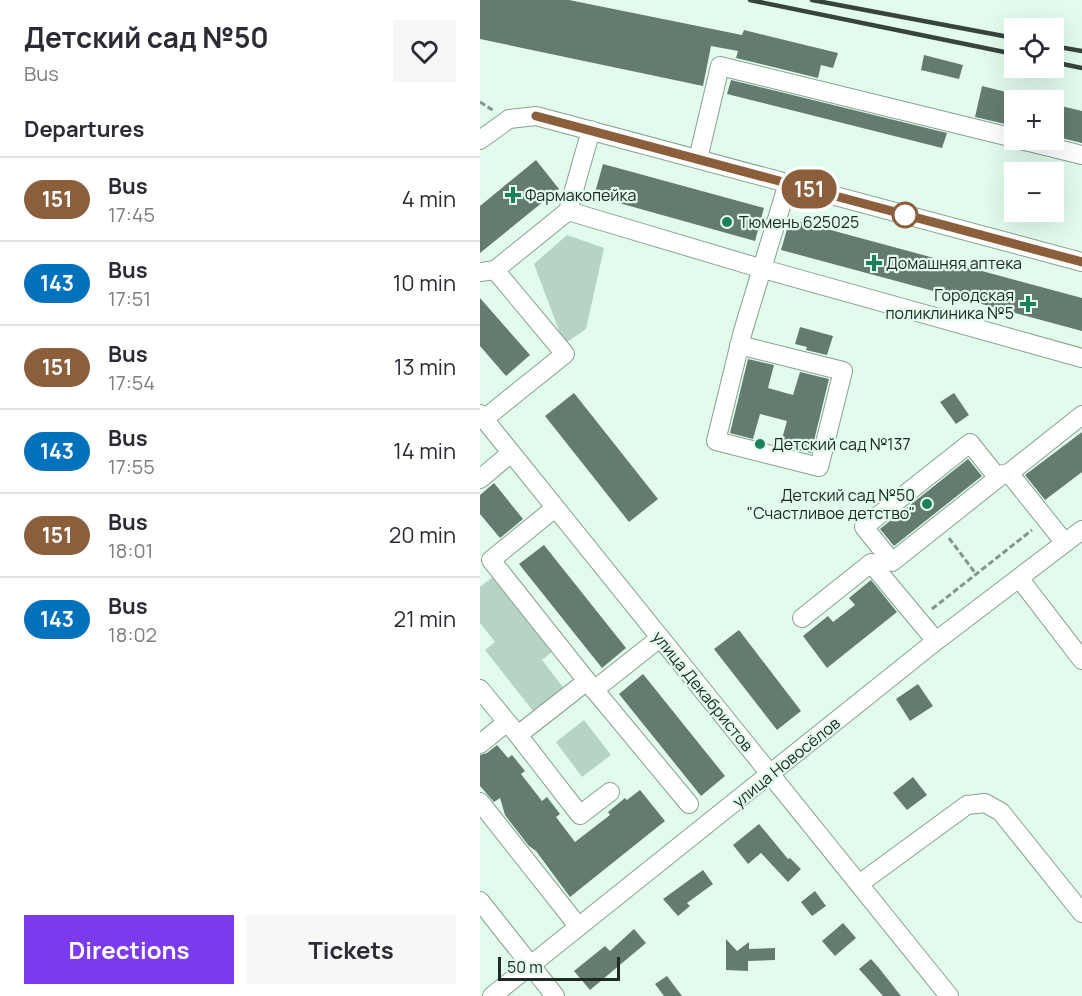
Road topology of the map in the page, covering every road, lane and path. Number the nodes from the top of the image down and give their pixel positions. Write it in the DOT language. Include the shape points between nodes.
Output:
graph roads {
  1 [pos="591,130"];
  2 [pos="1004,136"];
  3 [pos="480,140"];
  4 [pos="1064,150"];
  5 [pos="1082,154"];
  6 [pos="698,159"];
  7 [pos="788,183"];
  8 [pos="568,211"];
  9 [pos="1082,262"];
  10 [pos="763,269"];
  11 [pos="488,271"];
  12 [pos="739,345"];
  13 [pos="1082,358"];
  14 [pos="482,416"];
  15 [pos="1082,416"];
  16 [pos="511,453"];
  17 [pos="1004,475"];
  18 [pos="480,479"];
  19 [pos="555,508"];
  20 [pos="1046,519"];
  21 [pos="939,525"];
  22 [pos="1082,530"];
  23 [pos="1065,543"];
  24 [pos="486,553"];
  25 [pos="976,574"];
  26 [pos="1019,578"];
  27 [pos="802,618"];
  28 [pos="918,620"];
  29 [pos="660,638"];
  30 [pos="936,641"];
  31 [pos="1082,660"];
  32 [pos="590,686"];
  33 [pos="480,689"];
  34 [pos="513,728"];
  35 [pos="480,744"];
  36 [pos="771,775"];
  37 [pos="610,792"];
  38 [pos="480,802"];
  39 [pos="689,804"];
  40 [pos="859,885"];
  41 [pos="480,901"];
  42 [pos="1082,913"];
  43 [pos="578,926"];
  44 [pos="531,965"];
  45 [pos="492,996"];
  46 [pos="555,996"];
  47 [pos="949,996"];
  1 -- 3 [label="street" via="536,116 509,119"];
  1 -- 6 [label="street"];
  1 -- 8 [label="street"];
  2 -- 6 [label="street" via="720,66"];
  4 -- 5 [label="street"];
  6 -- 7 [label="street"];
  7 -- 9 [label="street"];
  7 -- 10 [label="street"];
  8 -- 10 [label="street"];
  8 -- 11 [label="street"];
  10 -- 12 [label="street"];
  10 -- 13 [label="street"];
  11 -- 14 [label="street" via="565,354"];
  12 -- 12 [label="street" via="843,371 819,467 716,441"];
  14 -- 16 [label="street, улица Декабристов"];
  15 -- 17 [label="street"];
  16 -- 18 [label="street"];
  16 -- 19 [label="street, улица Декабристов"];
  17 -- 20 [label="street"];
  17 -- 21 [label="street"];
  17 -- 21 [label="street" via="970,443 864,527 892,562"];
  19 -- 24 [label="street"];
  19 -- 29 [label="street, улица Декабристов"];
  20 -- 23 [label="street"];
  20 -- 25 [label="path"];
  21 -- 25 [label="path"];
  22 -- 23 [label="street, улица Новосёлов"];
  23 -- 26 [label="street, улица Новосёлов"];
  24 -- 32 [label="street"];
  25 -- 28 [label="path"];
  26 -- 30 [label="street, улица Новосёлов"];
  26 -- 31 [label="street"];
  27 -- 28 [label="street" via="871,563"];
  28 -- 30 [label="street"];
  29 -- 32 [label="street"];
  29 -- 36 [label="street, улица Декабристов"];
  30 -- 36 [label="street, улица Новосёлов"];
  32 -- 34 [label="street"];
  32 -- 39 [label="street"];
  33 -- 34 [label="street"];
  34 -- 35 [label="street"];
  34 -- 37 [label="street" via="580,815"];
  36 -- 40 [label="street, улица Декабристов"];
  36 -- 43 [label="street, улица Новосёлов"];
  38 -- 43 [label="street"];
  40 -- 42 [label="street" via="967,805 985,803 1001,812"];
  40 -- 47 [label="street, улица Декабристов"];
  41 -- 44 [label="street"];
  43 -- 44 [label="street, улица Новосёлов"];
  44 -- 45 [label="street, улица Новосёлов"];
  44 -- 46 [label="street"];
}
